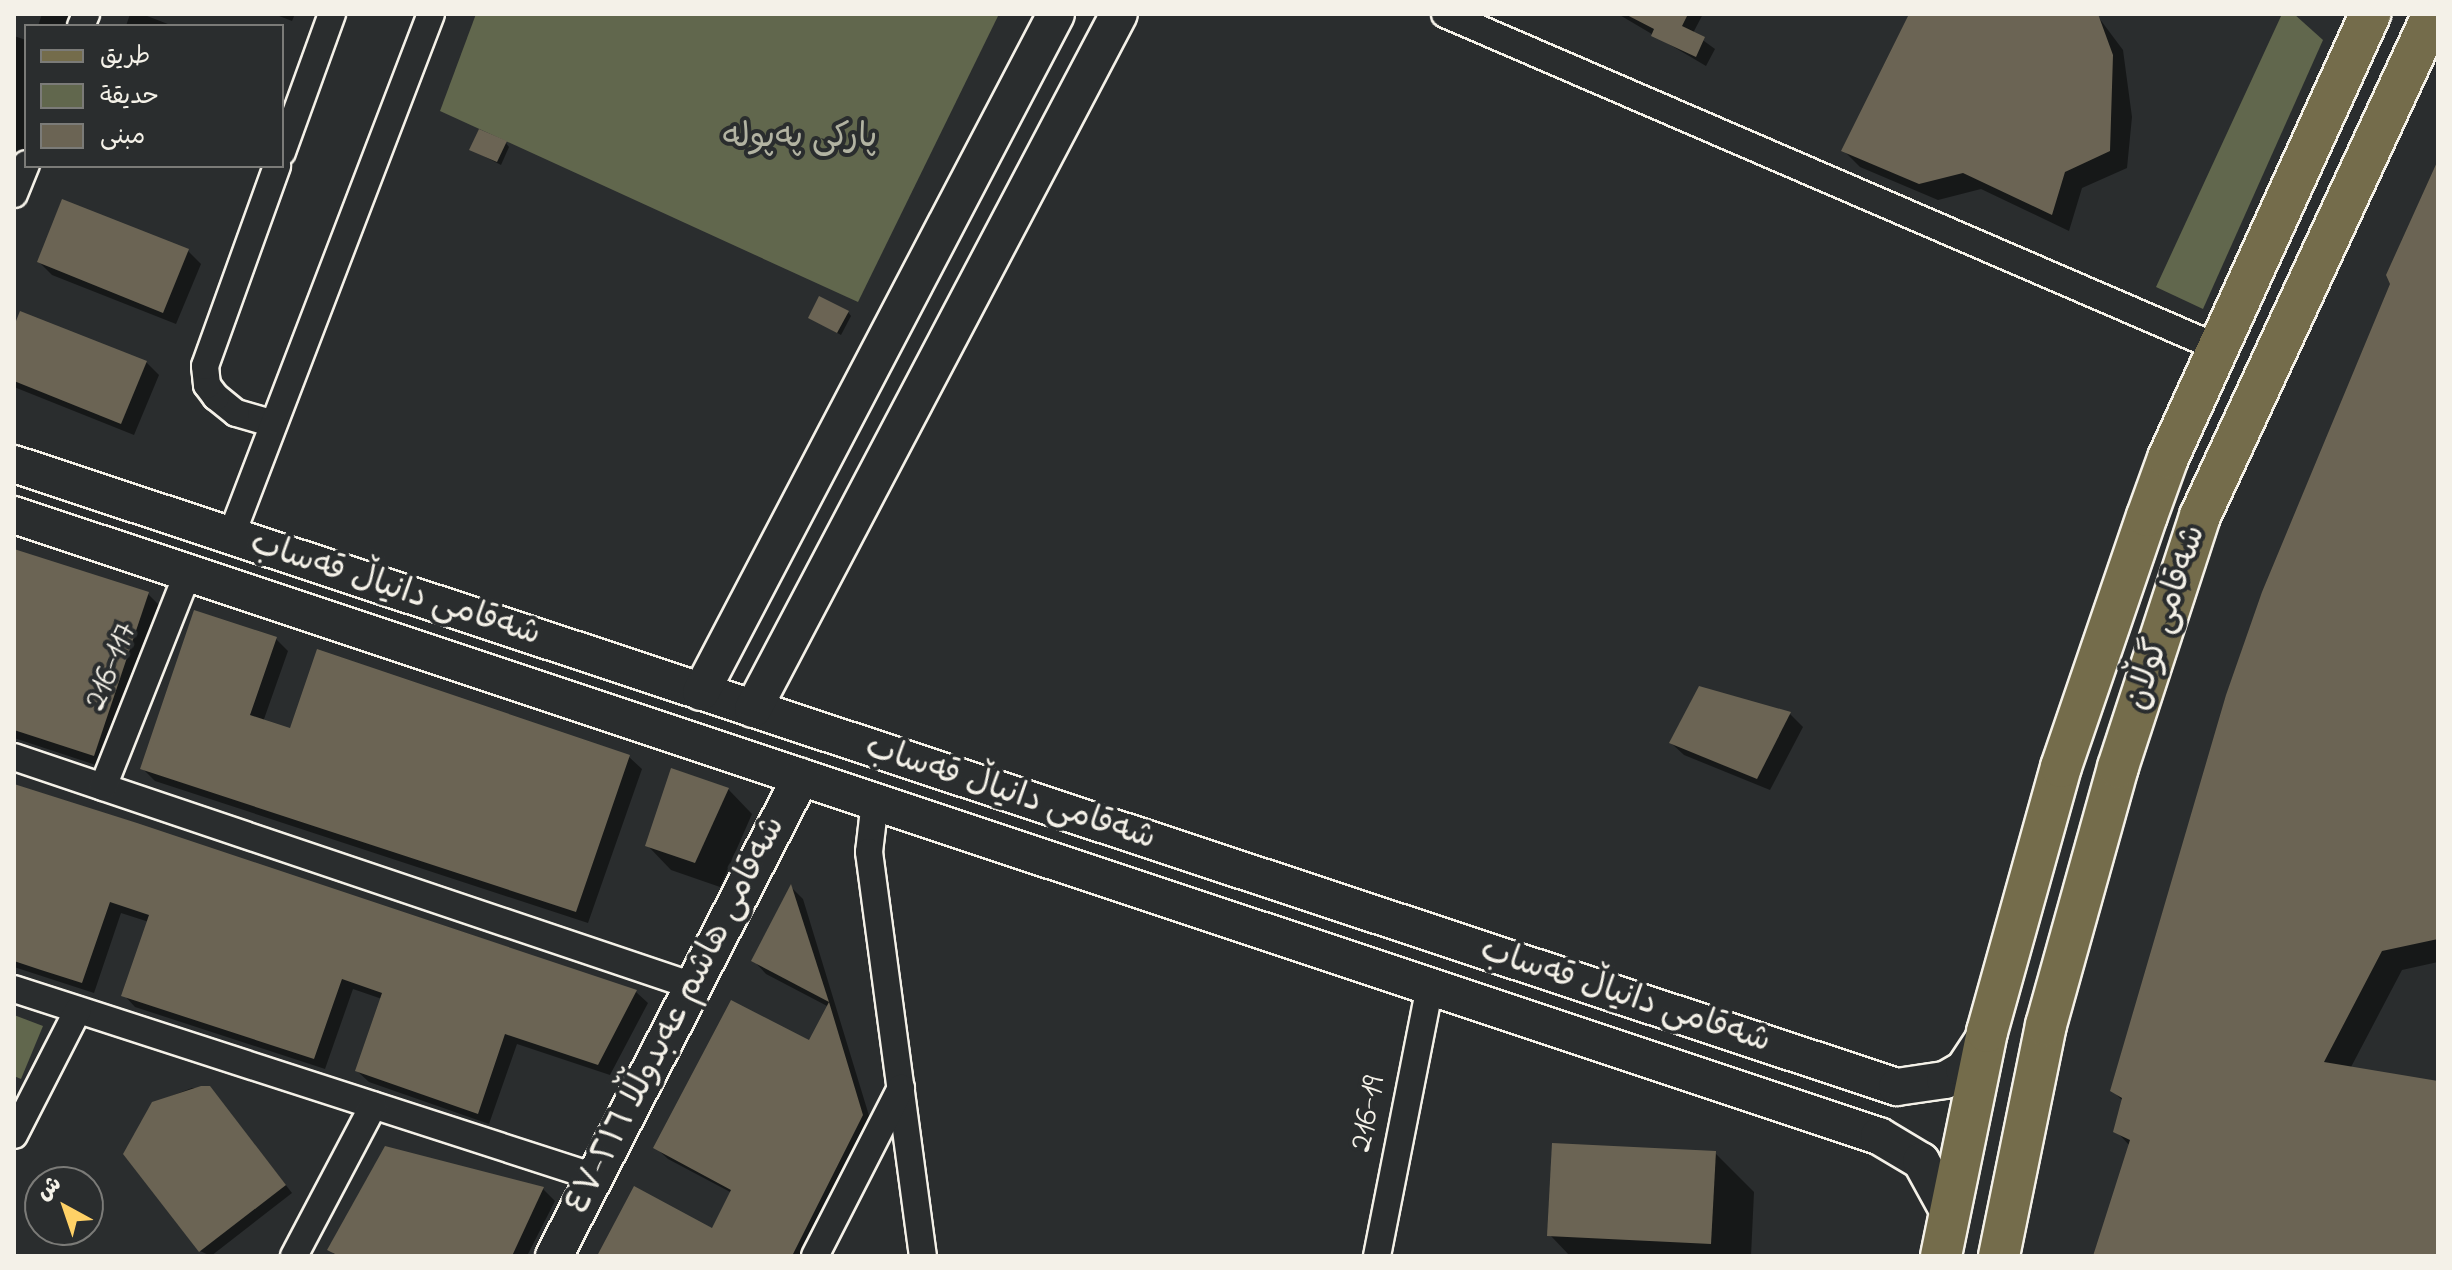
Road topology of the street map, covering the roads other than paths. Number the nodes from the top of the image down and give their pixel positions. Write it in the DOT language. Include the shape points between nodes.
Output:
graph roads {
  1 [pos="332,14"];
  2 [pos="431,14"];
  3 [pos="1056,14"];
  4 [pos="1119,14"];
  5 [pos="1445,14"];
  6 [pos="2370,14"];
  7 [pos="2433,14"];
  8 [pos="284,146"];
  9 [pos="24,168"];
  10 [pos="276,168"];
  11 [pos="14,194"];
  12 [pos="2221,349"];
  13 [pos="271,423"];
  14 [pos="14,464"];
  15 [pos="14,515"];
  16 [pos="231,536"];
  17 [pos="188,572"];
  18 [pos="443,606"];
  19 [pos="425,652"];
  20 [pos="701,692"];
  21 [pos="753,709"];
  22 [pos="14,757"];
  23 [pos="801,777"];
  24 [pos="103,787"];
  25 [pos="875,801"];
  26 [pos="693,986"];
  27 [pos="1430,986"];
  28 [pos="14,989"];
  29 [pos="78,1010"];
  30 [pos="1987,1032"];
  31 [pos="1890,1084"];
  32 [pos="901,1088"];
  33 [pos="373,1106"];
  34 [pos="1866,1132"];
  35 [pos="14,1135"];
  36 [pos="595,1177"];
  37 [pos="1950,1214"];
  38 [pos="294,1256"];
  39 [pos="554,1256"];
  40 [pos="815,1256"];
  41 [pos="923,1256"];
  42 [pos="1377,1256"];
  43 [pos="1941,1256"];
  44 [pos="1999,1256"];
  1 -- 8 [label="street"];
  2 -- 13 [label="street"];
  3 -- 20 [label="street"];
  4 -- 21 [label="street"];
  5 -- 12 [label="street"];
  6 -- 12 [label="main road, شەقامی گوڵان"];
  7 -- 44 [label="main road, شەقامی گوڵان" via="2200,516 2118,767 2046,1025"];
  9 -- 11 [label="street"];
  10 -- 13 [label="street" via="205,366 207,385 216,397 236,413"];
  12 -- 30 [label="main road, شەقامی گوڵان" via="2168,458 2061,767"];
  13 -- 16 [label="street"];
  14 -- 16 [label="street, شەقامی دانیاڵ قەساب"];
  15 -- 17 [label="street, شەقامی دانیاڵ قەساب"];
  16 -- 18 [label="street, شەقامی دانیاڵ قەساب"];
  17 -- 19 [label="street, شەقامی دانیاڵ قەساب"];
  17 -- 24 [label="street, 216-117"];
  18 -- 19 [label="street"];
  18 -- 20 [label="street, شەقامی دانیاڵ قەساب"];
  19 -- 23 [label="street, شەقامی دانیاڵ قەساب"];
  20 -- 21 [label="street, شەقامی دانیاڵ قەساب"];
  21 -- 31 [label="street, شەقامی دانیاڵ قەساب"];
  22 -- 24 [label="street"];
  23 -- 25 [label="street, شەقامی دانیاڵ قەساب"];
  23 -- 26 [label="street, شەقامی هاشم عەبدوڵڵا ٢١٦-٤٧"];
  24 -- 26 [label="street"];
  25 -- 27 [label="street, شەقامی دانیاڵ قەساب"];
  25 -- 32 [label="street" via="869,852"];
  26 -- 36 [label="street, شەقامی هاشم عەبدوڵڵا ٢١٦-٤٧"];
  27 -- 34 [label="street, شەقامی دانیاڵ قەساب"];
  27 -- 42 [label="street, 216-19"];
  28 -- 29 [label="street"];
  29 -- 33 [label="street"];
  29 -- 35 [label="street"];
  30 -- 31 [label="street, شەقامی دانیاڵ قەساب" via="1971,1060 1945,1080 1914,1088"];
  30 -- 37 [label="main road, شەقامی گوڵان"];
  31 -- 34 [label="street" via="1899,1102 1893,1122"];
  32 -- 40 [label="street"];
  32 -- 41 [label="street"];
  33 -- 36 [label="street"];
  33 -- 38 [label="street"];
  34 -- 37 [label="street, شەقامی دانیاڵ قەساب" via="1921,1161"];
  36 -- 39 [label="street, شەقامی هاشم عەبدوڵڵا ٢١٦-٤٧"];
  37 -- 43 [label="main road, شەقامی گوڵان"];
}
